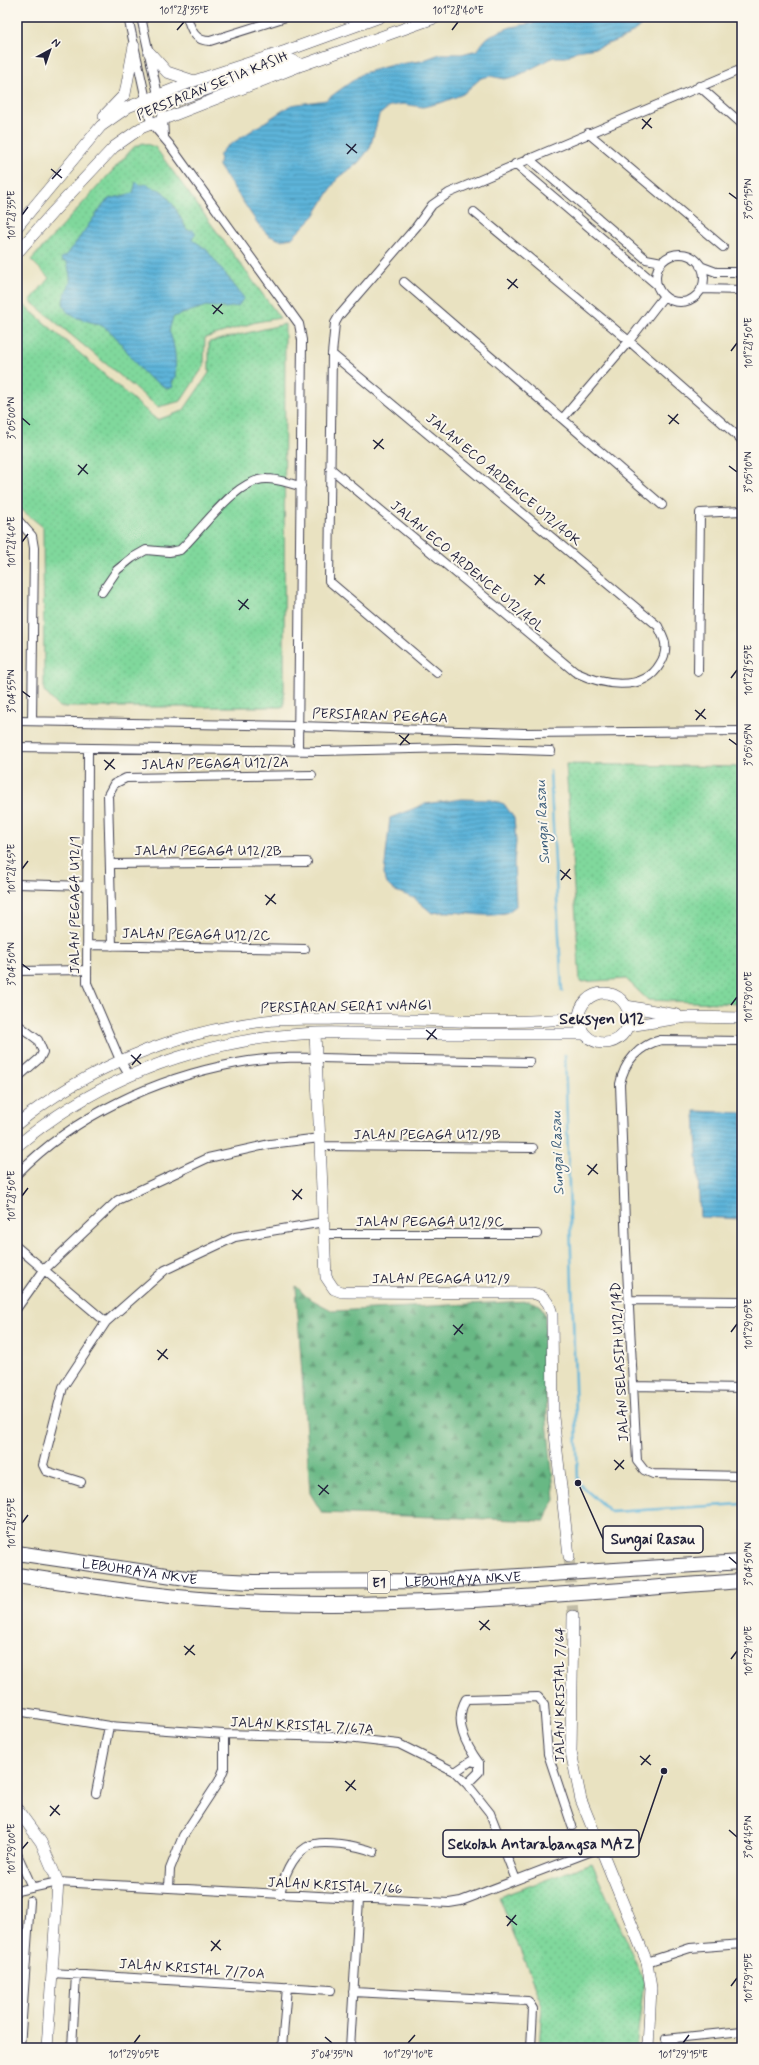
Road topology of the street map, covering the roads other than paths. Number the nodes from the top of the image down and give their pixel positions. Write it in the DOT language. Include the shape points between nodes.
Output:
graph roads {
  1 [pos="128,17"];
  2 [pos="140,17"];
  3 [pos="187,17"];
  4 [pos="286,17"];
  5 [pos="380,17"];
  6 [pos="437,17"];
  7 [pos="134,46"];
  8 [pos="148,52"];
  9 [pos="302,65"];
  10 [pos="742,69"];
  11 [pos="194,81"];
  12 [pos="699,86"];
  13 [pos="146,100"];
  14 [pos="158,101"];
  15 [pos="162,118"];
  16 [pos="151,123"];
  17 [pos="742,124"];
  18 [pos="101,126"];
  19 [pos="588,133"];
  20 [pos="164,137"];
  21 [pos="528,158"];
  22 [pos="515,164"];
  23 [pos="474,212"];
  24 [pos="17,227"];
  25 [pos="723,247"];
  26 [pos="17,253"];
  27 [pos="662,262"];
  28 [pos="700,266"];
  29 [pos="742,272"];
  30 [pos="404,282"];
  31 [pos="657,284"];
  32 [pos="700,289"];
  33 [pos="742,290"];
  34 [pos="664,296"];
  35 [pos="629,341"];
  36 [pos="332,354"];
  37 [pos="563,418"];
  38 [pos="742,440"];
  39 [pos="330,468"];
  40 [pos="301,486"];
  41 [pos="662,505"];
  42 [pos="742,511"];
  43 [pos="17,519"];
  44 [pos="102,592"];
  45 [pos="658,626"];
  46 [pos="698,672"];
  47 [pos="437,674"];
  48 [pos="17,721"];
  49 [pos="32,721"];
  50 [pos="298,726"];
  51 [pos="742,731"];
  52 [pos="17,747"];
  53 [pos="88,749"];
  54 [pos="298,750"];
  55 [pos="550,751"];
  56 [pos="312,775"];
  57 [pos="307,862"];
  58 [pos="110,864"];
  59 [pos="17,884"];
  60 [pos="87,886"];
  61 [pos="86,945"];
  62 [pos="112,946"];
  63 [pos="305,949"];
  64 [pos="87,970"];
  65 [pos="17,971"];
  66 [pos="626,1006"];
  67 [pos="688,1017"];
  68 [pos="578,1018"];
  69 [pos="742,1018"];
  70 [pos="17,1024"];
  71 [pos="628,1026"];
  72 [pos="315,1033"];
  73 [pos="584,1034"];
  74 [pos="742,1041"];
  75 [pos="316,1058"];
  76 [pos="120,1060"];
  77 [pos="530,1062"];
  78 [pos="129,1075"];
  79 [pos="17,1078"];
  80 [pos="17,1124"];
  81 [pos="320,1142"];
  82 [pos="17,1146"];
  83 [pos="534,1148"];
  84 [pos="17,1174"];
  85 [pos="324,1222"];
  86 [pos="324,1234"];
  87 [pos="537,1234"];
  88 [pos="17,1247"];
  89 [pos="44,1270"];
  90 [pos="629,1300"];
  91 [pos="742,1301"];
  92 [pos="17,1308"];
  93 [pos="106,1322"];
  94 [pos="634,1386"];
  95 [pos="742,1388"];
  96 [pos="742,1476"];
  97 [pos="81,1482"];
  98 [pos="17,1553"];
  99 [pos="569,1556"];
  100 [pos="742,1562"];
  101 [pos="17,1575"];
  102 [pos="742,1581"];
  103 [pos="574,1616"];
  104 [pos="17,1711"];
  105 [pos="109,1726"];
  106 [pos="224,1734"];
  107 [pos="479,1763"];
  108 [pos="455,1772"];
  109 [pos="467,1784"];
  110 [pos="96,1792"];
  111 [pos="17,1809"];
  112 [pos="572,1826"];
  113 [pos="600,1848"];
  114 [pos="374,1852"];
  115 [pos="17,1854"];
  116 [pos="516,1880"];
  117 [pos="58,1882"];
  118 [pos="32,1887"];
  119 [pos="170,1888"];
  120 [pos="17,1891"];
  121 [pos="280,1895"];
  122 [pos="359,1899"];
  123 [pos="30,1901"];
  124 [pos="742,1944"];
  125 [pos="647,1962"];
  126 [pos="52,1973"];
  127 [pos="76,1974"];
  128 [pos="287,1988"];
  129 [pos="331,1990"];
  130 [pos="353,1992"];
  131 [pos="742,2031"];
  132 [pos="666,2039"];
  133 [pos="20,2048"];
  134 [pos="47,2048"];
  135 [pos="72,2048"];
  136 [pos="282,2048"];
  137 [pos="350,2048"];
  138 [pos="531,2048"];
  139 [pos="648,2048"];
  1 -- 7 [label="street"];
  2 -- 8 [label="street"];
  3 -- 4 [label="street" via="190,28 198,39 210,42"];
  5 -- 11 [label="street, PERSIARAN SETIA KASIH"];
  6 -- 9 [label="street, PERSIARAN SETIA KASIH"];
  7 -- 13 [label="street"];
  7 -- 18 [label="street" via="125,94 104,117"];
  8 -- 11 [label="street" via="167,72"];
  8 -- 14 [label="street"];
  9 -- 14 [label="street" via="292,60"];
  9 -- 15 [label="street, PERSIARAN SETIA KASIH"];
  10 -- 12 [label="street"];
  11 -- 14 [label="street, PERSIARAN SETIA KASIH"];
  12 -- 17 [label="street"];
  12 -- 19 [label="street"];
  13 -- 14 [label="street" via="155,105"];
  13 -- 16 [label="street"];
  13 -- 18 [label="street, PERSIARAN SETIA KASIH" via="128,107"];
  14 -- 15 [label="street"];
  15 -- 16 [label="street, PERSIARAN SETIA KASIH"];
  15 -- 20 [label="street"];
  16 -- 20 [label="street"];
  16 -- 26 [label="street, PERSIARAN SETIA KASIH" via="114,147"];
  18 -- 24 [label="street, PERSIARAN SETIA KASIH"];
  19 -- 21 [label="street"];
  19 -- 25 [label="street"];
  20 -- 40 [label="street" via="299,324 302,340"];
  21 -- 22 [label="street"];
  21 -- 27 [label="street" via="646,259"];
  22 -- 31 [label="street"];
  22 -- 36 [label="street" via="449,193 432,205 339,316"];
  23 -- 35 [label="street"];
  27 -- 28 [label="street" via="679,254 691,257"];
  27 -- 31 [label="street" via="656,272"];
  28 -- 29 [label="street" via="716,272"];
  28 -- 32 [label="street" via="703,278"];
  30 -- 37 [label="street"];
  31 -- 34 [label="street"];
  32 -- 33 [label="street"];
  32 -- 34 [label="street" via="686,301 674,301"];
  34 -- 35 [label="street"];
  35 -- 37 [label="street"];
  35 -- 38 [label="street"];
  36 -- 39 [label="street"];
  36 -- 45 [label="street, JALAN ECO ARDENCE U12/40K"];
  37 -- 41 [label="street"];
  39 -- 45 [label="street, JALAN ECO ARDENCE U12/40L" via="575,672 606,683 638,682 648,678 664,658 665,644"];
  39 -- 47 [label="street" via="329,581"];
  40 -- 44 [label="street" via="267,479 247,484 233,493 180,550 146,550 117,570"];
  40 -- 50 [label="street"];
  42 -- 46 [label="street" via="700,513"];
  43 -- 49 [label="street" via="32,536 34,548"];
  48 -- 49 [label="street, PERSIARAN PEGAGA"];
  49 -- 50 [label="street, PERSIARAN PEGAGA"];
  50 -- 51 [label="street, PERSIARAN PEGAGA" via="524,733"];
  50 -- 54 [label="street"];
  52 -- 53 [label="street"];
  53 -- 54 [label="street"];
  53 -- 60 [label="street, JALAN PEGAGA U12/1"];
  54 -- 55 [label="street" via="456,748"];
  56 -- 58 [label="street, JALAN PEGAGA U12/2A" via="126,778 119,781 114,784 108,795"];
  57 -- 58 [label="street, JALAN PEGAGA U12/2B"];
  58 -- 62 [label="street"];
  59 -- 60 [label="street"];
  60 -- 61 [label="street, JALAN PEGAGA U12/1"];
  61 -- 62 [label="street, JALAN PEGAGA U12/2C"];
  61 -- 64 [label="street, JALAN PEGAGA U12/1"];
  62 -- 63 [label="street, JALAN PEGAGA U12/2C"];
  64 -- 65 [label="street"];
  64 -- 76 [label="street, JALAN PEGAGA U12/1" via="87,983"];
  66 -- 67 [label="street"];
  66 -- 68 [label="street" via="613,995 597,994 583,1003"];
  66 -- 71 [label="street"];
  67 -- 69 [label="street"];
  67 -- 71 [label="street"];
  68 -- 73 [label="street"];
  68 -- 76 [label="street, PERSIARAN SERAI WANGI" via="541,1022 390,1018 266,1021 222,1028"];
  70 -- 79 [label="street" via="38,1040 43,1052 40,1058"];
  71 -- 73 [label="street" via="619,1038 605,1044 597,1043"];
  72 -- 73 [label="street, PERSIARAN SERAI WANGI"];
  72 -- 75 [label="street, JALAN PEGAGA U12/9"];
  72 -- 78 [label="street, PERSIARAN SERAI WANGI" via="226,1044"];
  74 -- 90 [label="street, JALAN SELASIH U12/14D" via="650,1042 628,1062 622,1073 620,1084"];
  75 -- 77 [label="street"];
  75 -- 81 [label="street, JALAN PEGAGA U12/9"];
  75 -- 84 [label="street" via="238,1063 182,1076 152,1087 118,1102 72,1128"];
  76 -- 78 [label="street, JALAN PEGAGA U12/1"];
  76 -- 80 [label="street, PERSIARAN SERAI WANGI" via="71,1087"];
  78 -- 82 [label="street, PERSIARAN SERAI WANGI" via="68,1108 43,1124"];
  81 -- 83 [label="street, JALAN PEGAGA U12/9B"];
  81 -- 85 [label="street, JALAN PEGAGA U12/9"];
  81 -- 89 [label="street, JALAN PEGAGA U12/9B" via="270,1144 208,1158 118,1200"];
  85 -- 86 [label="street, JALAN PEGAGA U12/9"];
  85 -- 93 [label="street" via="235,1238 194,1255 165,1270"];
  86 -- 87 [label="street, JALAN PEGAGA U12/9C"];
  86 -- 99 [label="street, JALAN PEGAGA U12/9" via="326,1277 334,1289 342,1292 532,1293 545,1299 552,1314 553,1417"];
  88 -- 89 [label="street"];
  89 -- 92 [label="street, JALAN PEGAGA U12/9B"];
  89 -- 93 [label="street"];
  90 -- 91 [label="street"];
  90 -- 94 [label="street, JALAN SELASIH U12/14D"];
  93 -- 97 [label="street" via="64,1387 43,1466 46,1471"];
  94 -- 95 [label="street"];
  94 -- 96 [label="street, JALAN SELASIH U12/14D" via="636,1457 644,1470 653,1474"];
  98 -- 100 [label="highway, LEBUHRAYA NKVE / E1" via="193,1579 261,1582 441,1581"];
  101 -- 102 [label="highway, LEBUHRAYA NKVE / E1" via="190,1599 272,1603 440,1602"];
  103 -- 113 [label="street, JALAN KRISTAL 7/64" via="571,1752 581,1800"];
  104 -- 105 [label="street, JALAN KRISTAL 7/67A"];
  105 -- 106 [label="street, JALAN KRISTAL 7/67A"];
  105 -- 110 [label="street"];
  106 -- 108 [label="street, JALAN KRISTAL 7/67A" via="338,1737 399,1744"];
  106 -- 119 [label="street" via="224,1769 220,1781 183,1836 170,1869"];
  107 -- 108 [label="street" via="471,1760"];
  107 -- 109 [label="street" via="479,1772"];
  107 -- 112 [label="street" via="462,1734 462,1714 466,1699 538,1697 544,1704 548,1754"];
  108 -- 109 [label="street, JALAN KRISTAL 7/67A"];
  109 -- 116 [label="street, JALAN KRISTAL 7/67A" via="490,1813"];
  111 -- 117 [label="street" via="41,1842"];
  113 -- 116 [label="street, JALAN KRISTAL 7/66"];
  113 -- 125 [label="street, JALAN KRISTAL 7/64"];
  114 -- 121 [label="street" via="358,1847 323,1843 306,1847 287,1870"];
  115 -- 118 [label="street"];
  116 -- 122 [label="street, JALAN KRISTAL 7/66" via="461,1901 449,1903"];
  117 -- 118 [label="street, JALAN KRISTAL 7/66"];
  117 -- 119 [label="street, JALAN KRISTAL 7/66"];
  117 -- 126 [label="street"];
  118 -- 120 [label="street, JALAN KRISTAL 7/66"];
  119 -- 121 [label="street, JALAN KRISTAL 7/66"];
  121 -- 122 [label="street, JALAN KRISTAL 7/66"];
  122 -- 130 [label="street"];
  123 -- 133 [label="street"];
  124 -- 125 [label="street" via="690,1948"];
  125 -- 139 [label="street, JALAN KRISTAL 7/64" via="651,1988"];
  126 -- 127 [label="street, JALAN KRISTAL 7/70A"];
  126 -- 134 [label="street"];
  127 -- 128 [label="street, JALAN KRISTAL 7/70A"];
  127 -- 135 [label="street"];
  128 -- 129 [label="street, JALAN KRISTAL 7/70A"];
  128 -- 136 [label="street"];
  130 -- 137 [label="street"];
  130 -- 138 [label="street" via="526,2000 531,2003 533,2009"];
  131 -- 132 [label="street"];
}
